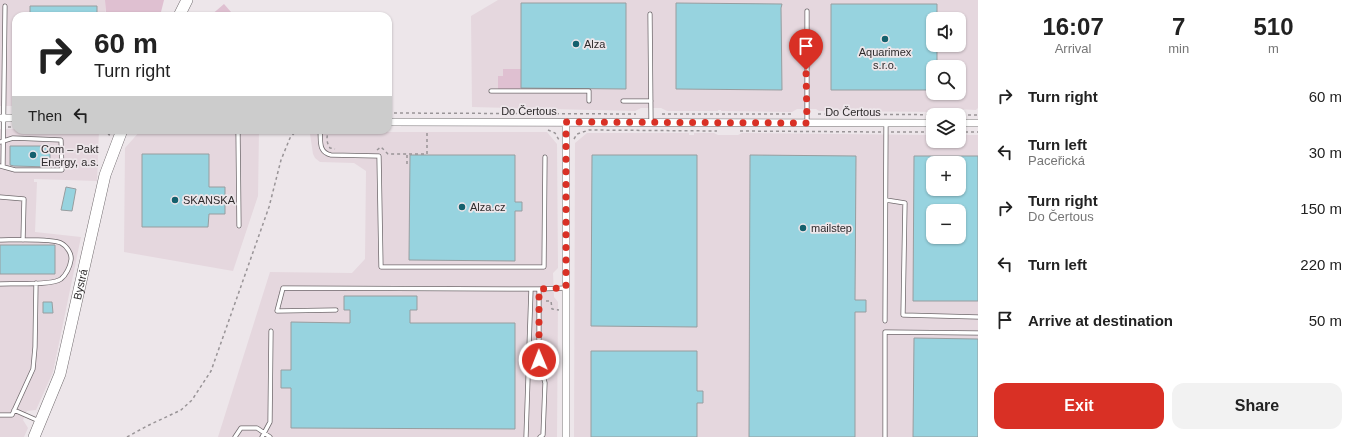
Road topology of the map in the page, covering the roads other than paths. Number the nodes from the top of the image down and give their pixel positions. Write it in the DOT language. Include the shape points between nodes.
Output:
graph roads {
  1 [pos="187,0"];
  2 [pos="5,6"];
  3 [pos="807,11"];
  4 [pos="181,12"];
  5 [pos="650,14"];
  6 [pos="491,91"];
  7 [pos="589,101"];
  8 [pos="622,101"];
  9 [pos="651,101"];
  10 [pos="2,118"];
  11 [pos="392,122"];
  12 [pos="566,122"];
  13 [pos="651,122"];
  14 [pos="807,123"];
  15 [pos="886,123"];
  16 [pos="926,123"];
  17 [pos="966,123"];
  18 [pos="978,123"];
  19 [pos="120,134"];
  20 [pos="238,134"];
  21 [pos="320,134"];
  22 [pos="1,142"];
  23 [pos="544,157"];
  24 [pos="1,166"];
  25 [pos="0,197"];
  26 [pos="886,200"];
  27 [pos="239,226"];
  28 [pos="0,240"];
  29 [pos="23,240"];
  30 [pos="36,283"];
  31 [pos="0,284"];
  32 [pos="566,288"];
  33 [pos="531,289"];
  34 [pos="539,289"];
  35 [pos="336,310"];
  36 [pos="978,317"];
  37 [pos="885,321"];
  38 [pos="271,331"];
  39 [pos="978,333"];
  40 [pos="14,410"];
  41 [pos="0,415"];
  42 [pos="41,421"];
  43 [pos="264,433"];
  44 [pos="34,437"];
  45 [pos="234,437"];
  46 [pos="262,437"];
  47 [pos="270,437"];
  48 [pos="526,437"];
  49 [pos="540,437"];
  50 [pos="566,437"];
  51 [pos="885,437"];
  1 -- 4 [label="street"];
  2 -- 10 [label="lane"];
  3 -- 14 [label="lane"];
  5 -- 9 [label="lane"];
  6 -- 7 [label="lane" via="589,91"];
  8 -- 9 [label="lane"];
  9 -- 13 [label="lane"];
  10 -- 22 [label="lane"];
  11 -- 12 [label="street, Do Čertous"];
  12 -- 13 [label="street, Do Čertous"];
  12 -- 32 [label="street"];
  13 -- 14 [label="street, Do Čertous"];
  14 -- 15 [label="street, Do Čertous"];
  15 -- 16 [label="street, Do Čertous"];
  15 -- 26 [label="lane"];
  17 -- 18 [label="street"];
  19 -- 42 [label="street, Bystrá" via="105,175 62,368"];
  20 -- 27 [label="lane"];
  21 -- 23 [label="lane" via="321,150 324,154 379,156 381,267 544,267"];
  22 -- 24 [label="lane"];
  22 -- 24 [label="lane" via="13,138 61,140 62,170 15,170"];
  25 -- 29 [label="lane" via="24,199"];
  26 -- 36 [label="lane" via="905,203 903,315"];
  26 -- 37 [label="lane"];
  28 -- 29 [label="lane"];
  29 -- 30 [label="lane" via="62,243 72,258 61,279 50,283"];
  30 -- 31 [label="lane"];
  30 -- 40 [label="lane" via="33,369"];
  32 -- 34 [label="lane"];
  32 -- 50 [label="street"];
  33 -- 34 [label="lane"];
  33 -- 35 [label="lane" via="283,288 278,311"];
  33 -- 48 [label="lane"];
  34 -- 49 [label="lane" via="539,360 545,383 543,435"];
  38 -- 43 [label="lane" via="270,422"];
  39 -- 51 [label="lane" via="885,332"];
  40 -- 41 [label="lane" via="12,415"];
  40 -- 42 [label="lane"];
  42 -- 44 [label="street, Bystrá"];
  43 -- 45 [label="lane" via="256,428 241,428"];
  43 -- 46 [label="lane"];
  43 -- 47 [label="lane"];
}
